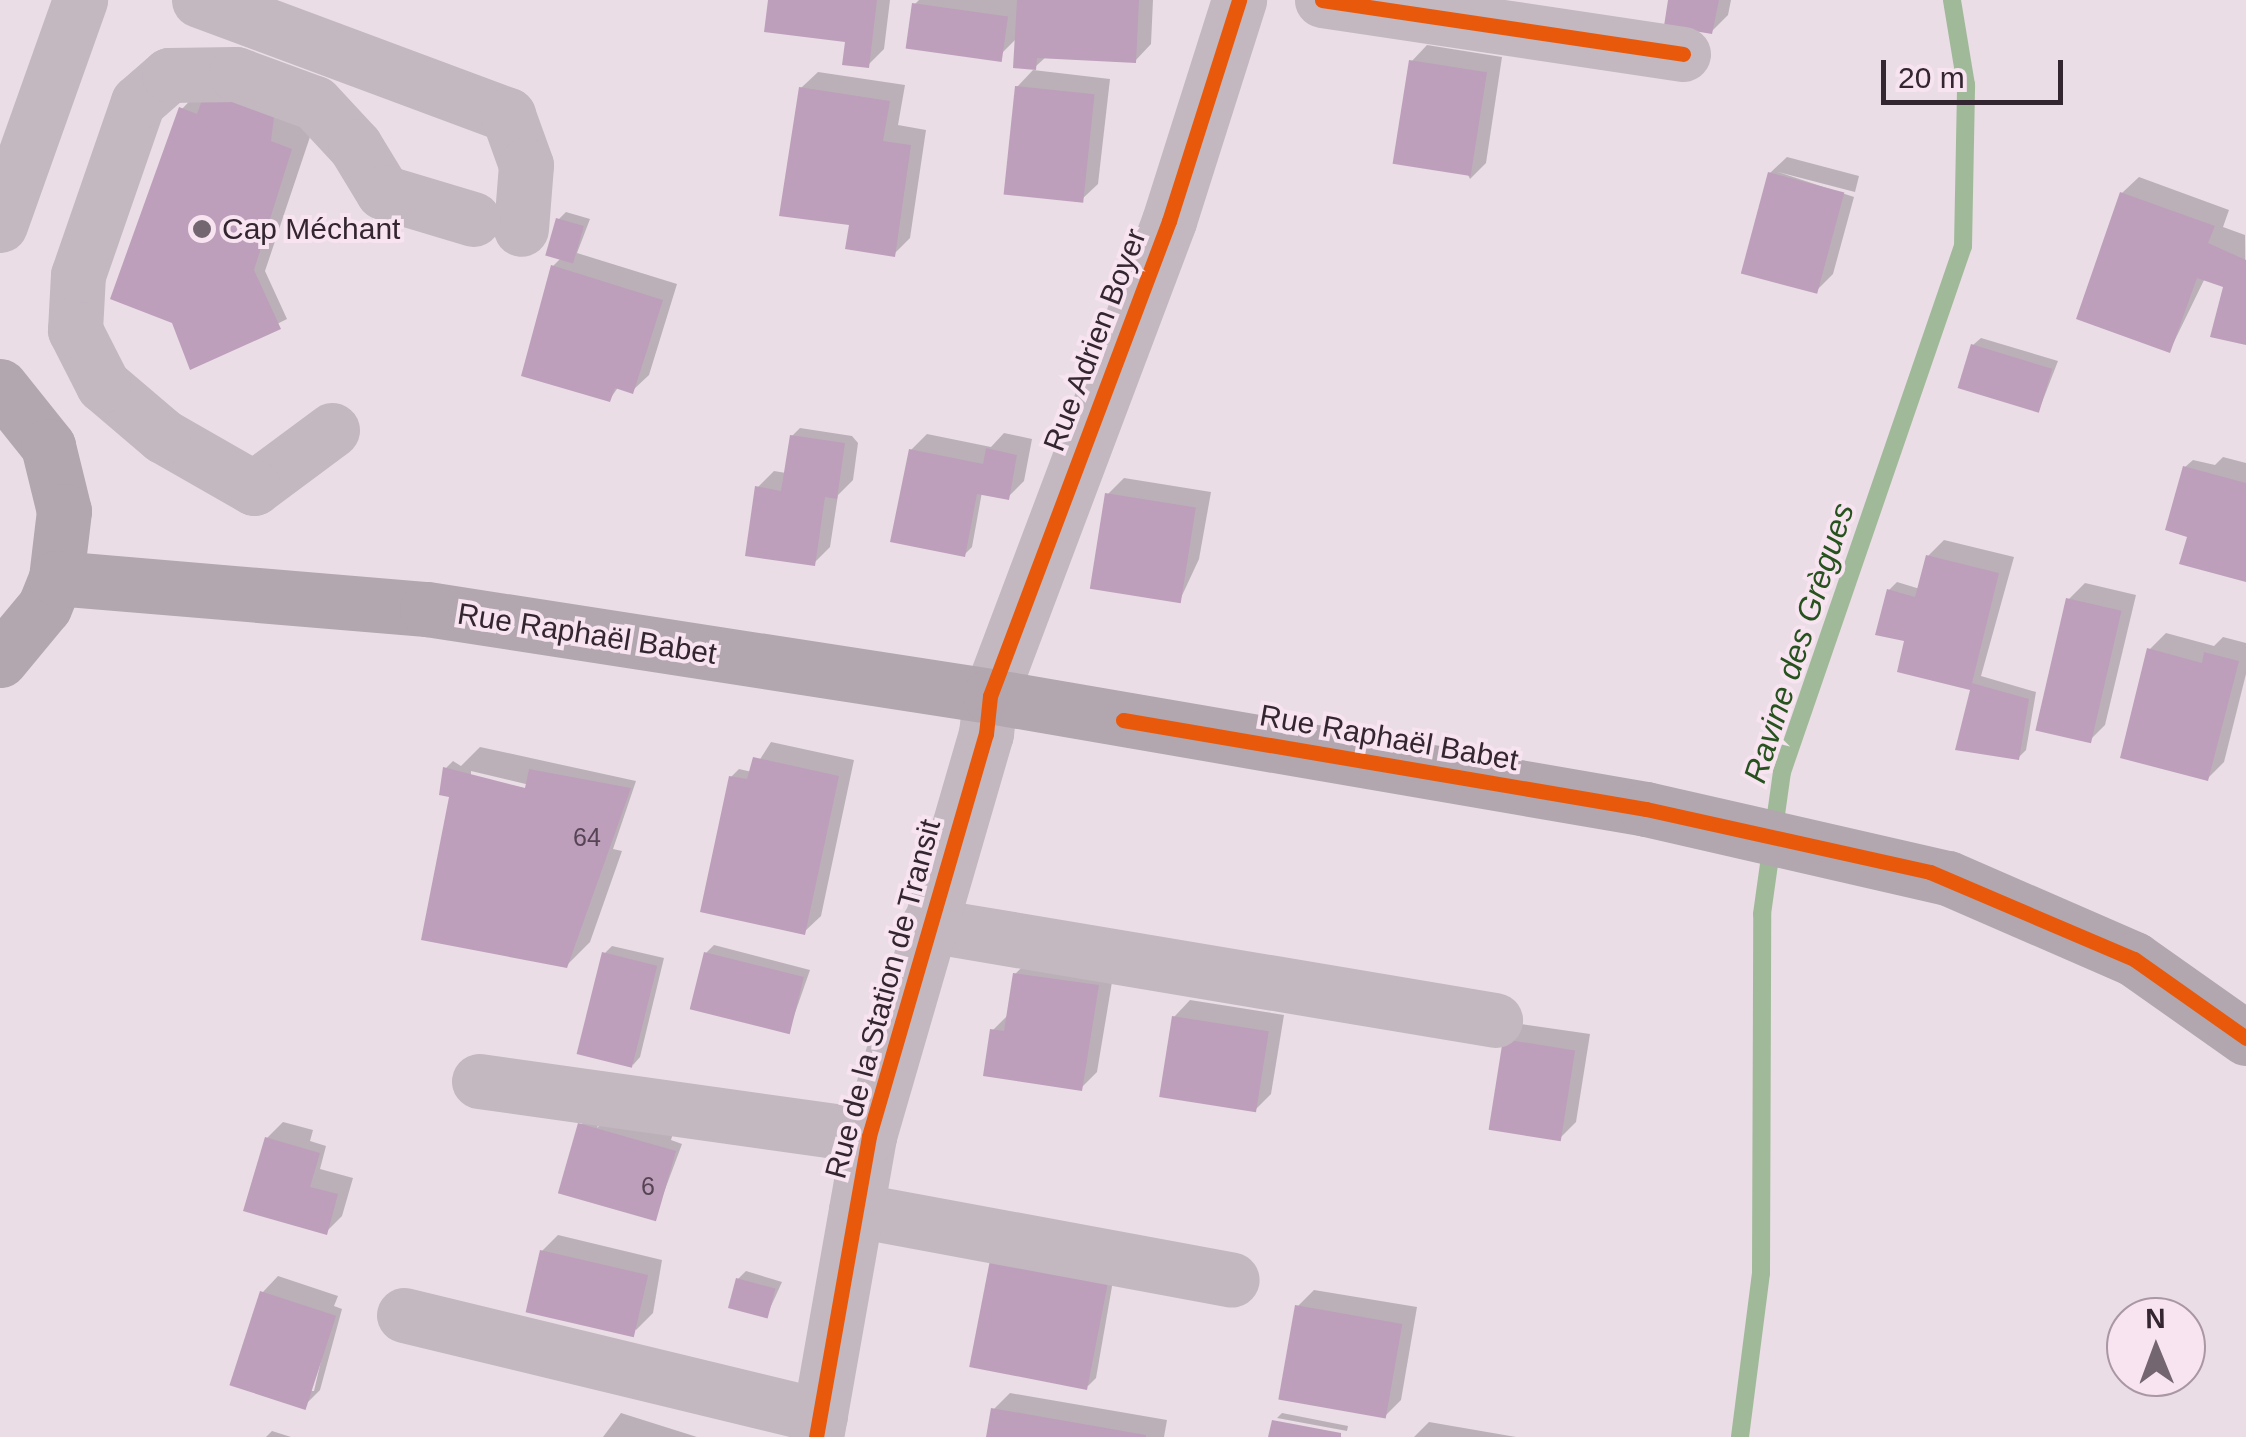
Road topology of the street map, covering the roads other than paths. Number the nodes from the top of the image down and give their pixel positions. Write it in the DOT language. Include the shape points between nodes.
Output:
graph roads {
  1 [pos="80,0"];
  2 [pos="199,0"];
  3 [pos="1239,0"];
  4 [pos="1322,0"];
  5 [pos="1683,54"];
  6 [pos="9,171"];
  7 [pos="0,225"];
  8 [pos="0,386"];
  9 [pos="332,430"];
  10 [pos="56,578"];
  11 [pos="0,660"];
  12 [pos="990,696"];
  13 [pos="928,926"];
  14 [pos="1495,1020"];
  15 [pos="2244,1031"];
  16 [pos="479,1082"];
  17 [pos="870,1136"];
  18 [pos="856,1210"];
  19 [pos="1232,1280"];
  20 [pos="404,1315"];
  21 [pos="818,1427"];
  1 -- 6 [label="street"];
  2 -- 9 [label="street" via="508,115 526,165 497,224 384,192 355,146 315,103 236,74 169,75 138,102 78,276 75,330 104,384 163,436 254,488"];
  3 -- 12 [label="street, Rue Adrien Boyer" via="1169,221"];
  4 -- 5 [label="street"];
  6 -- 7 [label="street"];
  8 -- 10 [label="main road" via="48,446 64,511"];
  10 -- 11 [label="main road" via="44,607"];
  10 -- 12 [label="main road, Rue Raphaël Babet" via="427,609"];
  12 -- 13 [label="street, Rue de la Station de Transit" via="986,734"];
  12 -- 15 [label="main road, Rue Raphaël Babet" via="1646,809 1930,872 2134,959"];
  13 -- 14 [label="street"];
  13 -- 17 [label="street, Rue de la Station de Transit"];
  16 -- 17 [label="street"];
  17 -- 18 [label="street, Rue de la Station de Transit"];
  18 -- 19 [label="street"];
  18 -- 21 [label="street, Rue de la Station de Transit"];
  20 -- 21 [label="street"];
}
